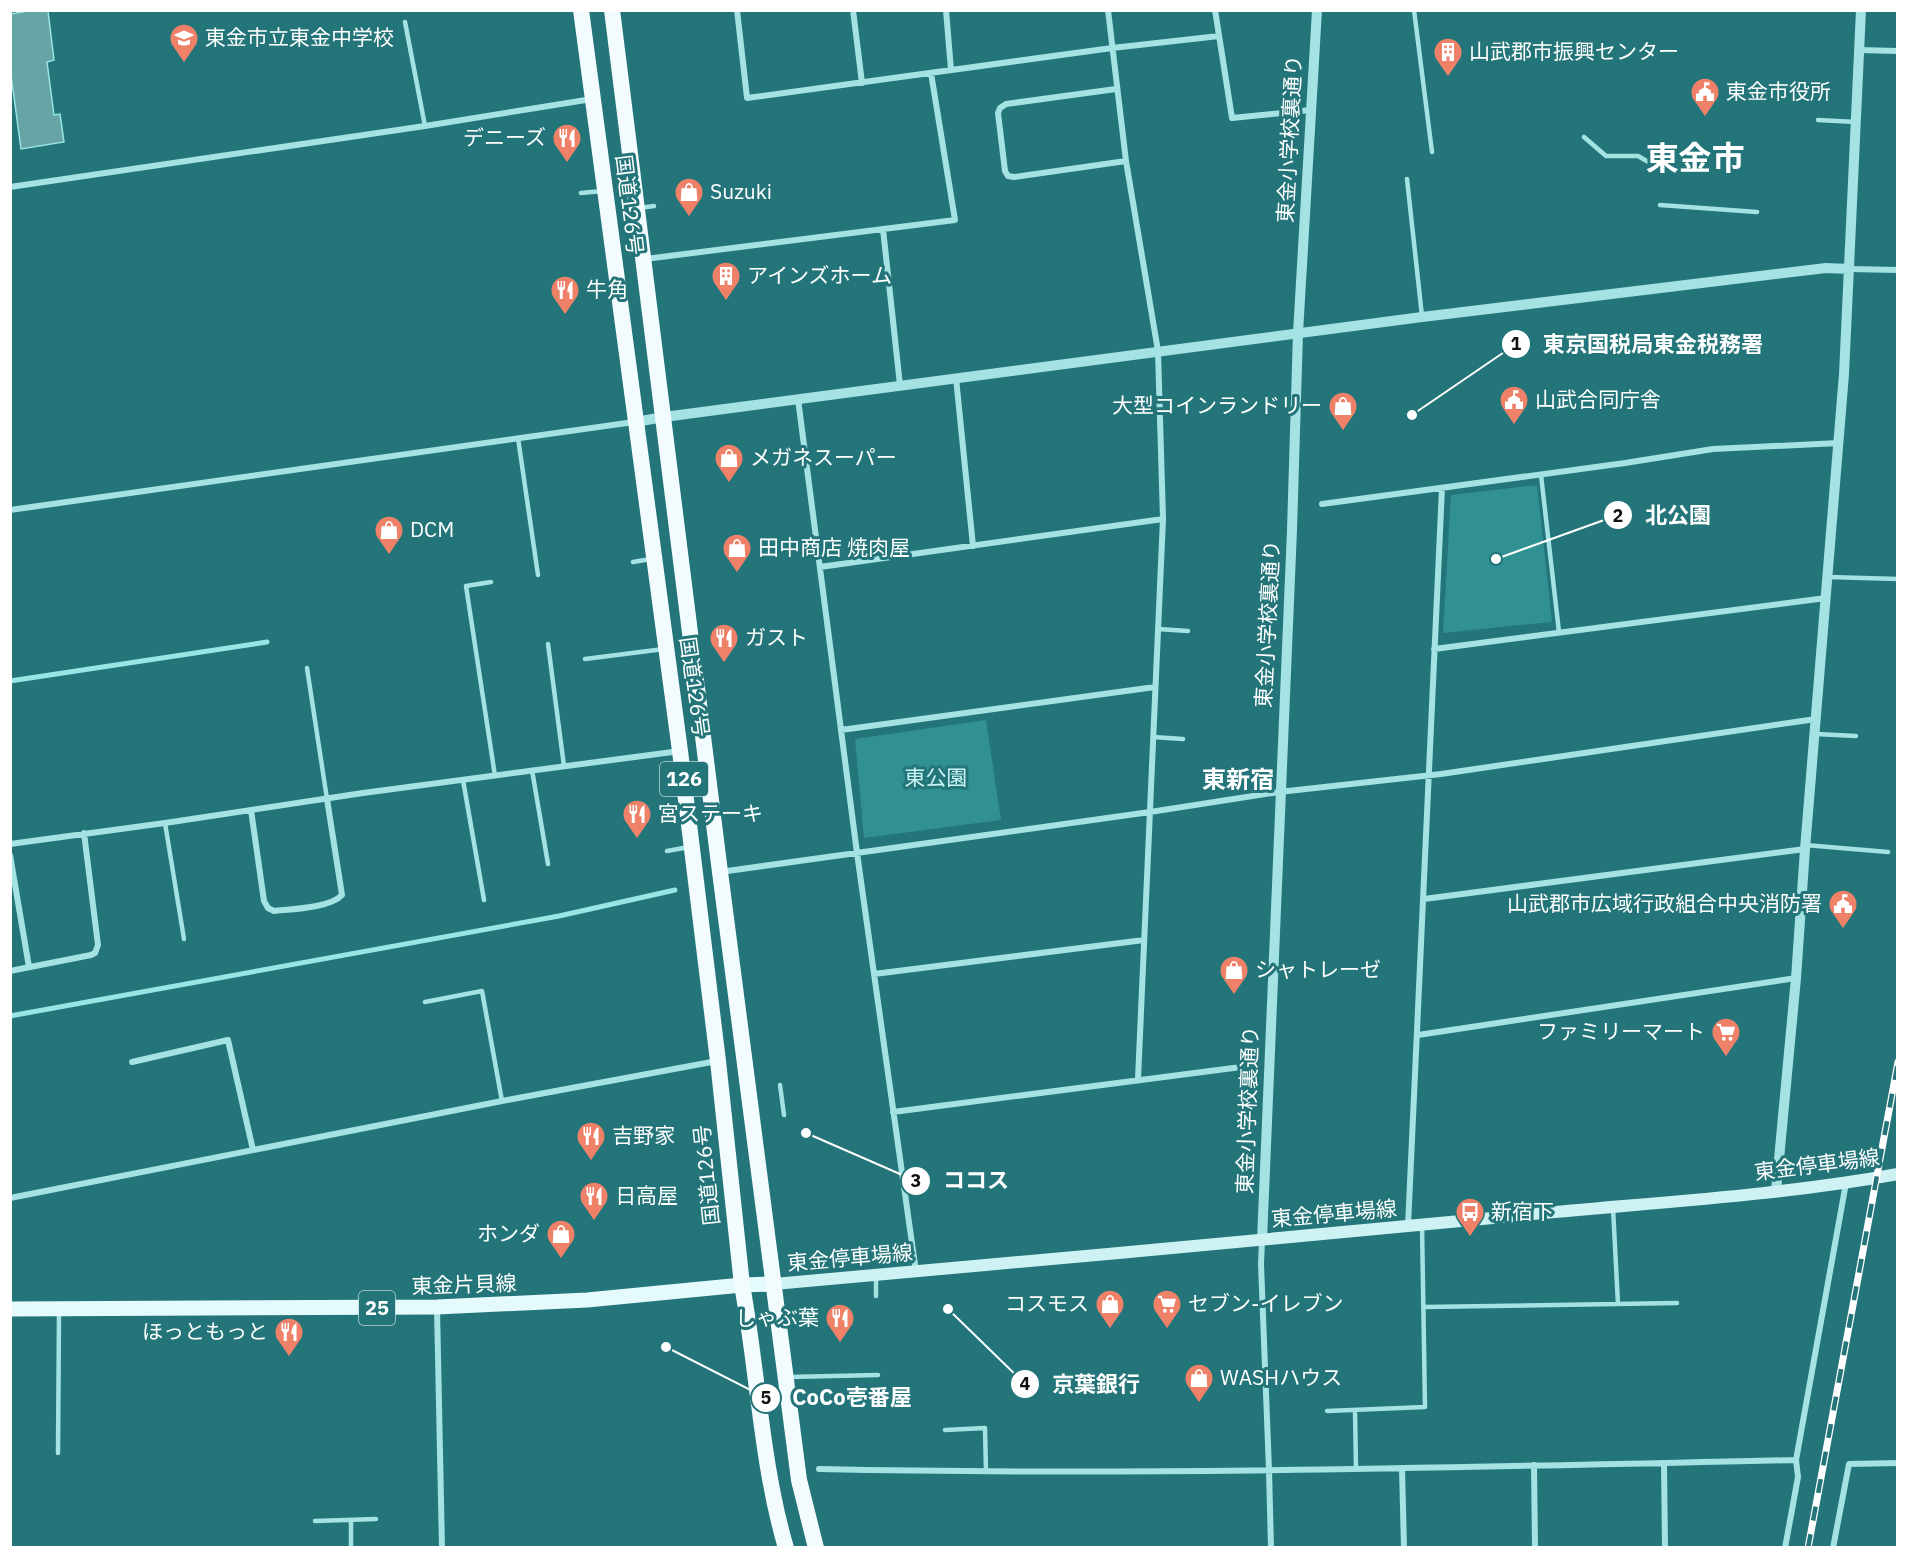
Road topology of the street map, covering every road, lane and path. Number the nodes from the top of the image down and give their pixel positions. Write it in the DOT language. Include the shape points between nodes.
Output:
graph roads {
  1 [pos="581,10"];
  2 [pos="612,10"];
  3 [pos="737,10"];
  4 [pos="853,10"];
  5 [pos="945,10"];
  6 [pos="1108,10"];
  7 [pos="1215,10"];
  8 [pos="1317,10"];
  9 [pos="1414,10"];
  10 [pos="1861,10"];
  11 [pos="405,22"];
  12 [pos="1219,36"];
  13 [pos="1112,48"];
  14 [pos="1859,50"];
  15 [pos="1898,51"];
  16 [pos="951,70"];
  17 [pos="931,73"];
  18 [pos="862,83"];
  19 [pos="1116,89"];
  20 [pos="593,99"];
  21 [pos="1311,110"];
  22 [pos="1818,120"];
  23 [pos="1856,122"];
  24 [pos="425,126"];
  25 [pos="1584,137"];
  26 [pos="1432,152"];
  27 [pos="1126,161"];
  28 [pos="1659,168"];
  29 [pos="1407,178"];
  30 [pos="10,187"];
  31 [pos="605,190"];
  32 [pos="581,193"];
  33 [pos="733,196"];
  34 [pos="714,198"];
  35 [pos="1660,205"];
  36 [pos="1757,212"];
  37 [pos="883,229"];
  38 [pos="644,259"];
  39 [pos="1849,268"];
  40 [pos="1898,270"];
  41 [pos="1422,317"];
  42 [pos="1298,333"];
  43 [pos="1158,351"];
  44 [pos="956,378"];
  45 [pos="900,385"];
  46 [pos="798,399"];
  47 [pos="664,417"];
  48 [pos="635,422"];
  49 [pos="518,438"];
  50 [pos="1839,443"];
  51 [pos="1541,475"];
  52 [pos="1442,488"];
  53 [pos="1322,504"];
  54 [pos="10,510"];
  55 [pos="1163,519"];
  56 [pos="973,546"];
  57 [pos="654,559"];
  58 [pos="633,562"];
  59 [pos="820,567"];
  60 [pos="538,575"];
  61 [pos="1828,577"];
  62 [pos="1898,579"];
  63 [pos="491,582"];
  64 [pos="1826,598"];
  65 [pos="1158,629"];
  66 [pos="1188,631"];
  67 [pos="1559,632"];
  68 [pos="548,644"];
  69 [pos="666,649"];
  70 [pos="1434,649"];
  71 [pos="585,658"];
  72 [pos="308,668"];
  73 [pos="1155,687"];
  74 [pos="1816,718"];
  75 [pos="841,730"];
  76 [pos="1815,734"];
  77 [pos="1856,736"];
  78 [pos="1153,737"];
  79 [pos="1183,739"];
  80 [pos="680,751"];
  81 [pos="564,766"];
  82 [pos="532,771"];
  83 [pos="1430,775"];
  84 [pos="495,776"];
  85 [pos="463,780"];
  86 [pos="1280,792"];
  87 [pos="327,798"];
  88 [pos="251,810"];
  89 [pos="1150,812"];
  90 [pos="165,823"];
  91 [pos="84,833"];
  92 [pos="10,844"];
  93 [pos="692,847"];
  94 [pos="1805,847"];
  95 [pos="668,851"];
  96 [pos="1888,852"];
  97 [pos="857,853"];
  98 [pos="10,855"];
  99 [pos="548,864"];
  100 [pos="720,872"];
  101 [pos="1424,898"];
  102 [pos="484,900"];
  103 [pos="183,939"];
  104 [pos="1144,940"];
  105 [pos="29,967"];
  106 [pos="10,971"];
  107 [pos="874,974"];
  108 [pos="1796,978"];
  109 [pos="425,1002"];
  110 [pos="1418,1035"];
  111 [pos="718,1060"];
  112 [pos="132,1062"];
  113 [pos="1249,1066"];
  114 [pos="1138,1079"];
  115 [pos="780,1085"];
  116 [pos="502,1101"];
  117 [pos="893,1112"];
  118 [pos="784,1115"];
  119 [pos="253,1150"];
  120 [pos="1898,1174"];
  121 [pos="1846,1184"];
  122 [pos="1776,1191"];
  123 [pos="10,1198"];
  124 [pos="1612,1206"];
  125 [pos="1422,1225"];
  126 [pos="1408,1227"];
  127 [pos="1262,1240"];
  128 [pos="916,1272"];
  129 [pos="876,1275"];
  130 [pos="774,1284"];
  131 [pos="742,1285"];
  132 [pos="876,1296"];
  133 [pos="1677,1303"];
  134 [pos="1618,1304"];
  135 [pos="437,1307"];
  136 [pos="1423,1307"];
  137 [pos="10,1309"];
  138 [pos="59,1309"];
  139 [pos="878,1375"];
  140 [pos="786,1377"];
  141 [pos="1355,1410"];
  142 [pos="1327,1411"];
  143 [pos="945,1430"];
  144 [pos="58,1453"];
  145 [pos="1796,1460"];
  146 [pos="1664,1463"];
  147 [pos="1898,1463"];
  148 [pos="1534,1465"];
  149 [pos="1402,1468"];
  150 [pos="819,1469"];
  151 [pos="1356,1469"];
  152 [pos="1269,1470"];
  153 [pos="986,1472"];
  154 [pos="376,1519"];
  155 [pos="351,1520"];
  156 [pos="315,1521"];
  157 [pos="351,1548"];
  158 [pos="442,1548"];
  159 [pos="786,1548"];
  160 [pos="816,1548"];
  161 [pos="1271,1548"];
  162 [pos="1404,1548"];
  163 [pos="1535,1548"];
  164 [pos="1665,1548"];
  165 [pos="1785,1548"];
  166 [pos="1833,1548"];
  1 -- 20 [label="highway, 国道126号 / 126"];
  2 -- 38 [label="highway, 国道126号 / 126" via="646,207"];
  3 -- 18 [label="street" via="747,98"];
  4 -- 18 [label="street"];
  5 -- 16 [label="street"];
  6 -- 13 [label="street"];
  7 -- 12 [label="street"];
  8 -- 21 [label="street, 東金小学校裏通り"];
  9 -- 26 [label="lane"];
  10 -- 14 [label="street"];
  11 -- 24 [label="lane"];
  12 -- 13 [label="street"];
  12 -- 21 [label="street" via="1232,118"];
  13 -- 16 [label="street"];
  13 -- 19 [label="street"];
  14 -- 15 [label="street"];
  14 -- 23 [label="street"];
  16 -- 17 [label="street"];
  17 -- 18 [label="street"];
  17 -- 37 [label="street" via="955,220"];
  19 -- 27 [label="street"];
  19 -- 27 [label="street" via="1000,108 1005,171 1014,177"];
  20 -- 24 [label="street"];
  20 -- 31 [label="highway, 国道126号 / 126"];
  21 -- 42 [label="street, 東金小学校裏通り"];
  22 -- 23 [label="lane"];
  23 -- 39 [label="street"];
  24 -- 30 [label="street"];
  25 -- 28 [label="lane" via="1606,156 1638,156"];
  27 -- 43 [label="street"];
  29 -- 41 [label="lane"];
  31 -- 32 [label="lane"];
  31 -- 48 [label="highway, 国道126号 / 126"];
  33 -- 34 [label="lane"];
  35 -- 36 [label="lane"];
  37 -- 38 [label="street"];
  37 -- 45 [label="street"];
  38 -- 47 [label="highway, 国道126号 / 126"];
  39 -- 40 [label="street"];
  39 -- 41 [label="street"];
  39 -- 50 [label="street"];
  41 -- 42 [label="street"];
  42 -- 43 [label="street"];
  42 -- 86 [label="street, 東金小学校裏通り"];
  43 -- 44 [label="street"];
  43 -- 55 [label="street"];
  44 -- 45 [label="street"];
  44 -- 56 [label="street"];
  45 -- 46 [label="street"];
  46 -- 47 [label="street"];
  46 -- 59 [label="street"];
  47 -- 48 [label="street"];
  47 -- 100 [label="highway, 国道126号 / 126"];
  48 -- 49 [label="street"];
  48 -- 57 [label="highway, 国道126号 / 126"];
  49 -- 54 [label="street"];
  49 -- 60 [label="lane"];
  50 -- 51 [label="street" via="1713,449"];
  50 -- 61 [label="street"];
  51 -- 52 [label="street"];
  51 -- 67 [label="lane"];
  52 -- 53 [label="street"];
  52 -- 70 [label="street"];
  55 -- 56 [label="street"];
  55 -- 65 [label="street"];
  56 -- 59 [label="street"];
  57 -- 58 [label="lane"];
  57 -- 69 [label="highway, 国道126号 / 126"];
  59 -- 75 [label="street"];
  61 -- 62 [label="lane"];
  61 -- 64 [label="street"];
  63 -- 84 [label="lane" via="466,586"];
  64 -- 67 [label="street"];
  64 -- 74 [label="street"];
  65 -- 66 [label="lane"];
  65 -- 73 [label="street"];
  67 -- 70 [label="street"];
  68 -- 81 [label="lane"];
  69 -- 71 [label="lane"];
  69 -- 80 [label="highway, 国道126号 / 126"];
  70 -- 83 [label="street"];
  72 -- 87 [label="lane"];
  73 -- 75 [label="street"];
  73 -- 78 [label="street"];
  74 -- 76 [label="street"];
  74 -- 83 [label="street"];
  75 -- 97 [label="street"];
  76 -- 77 [label="lane"];
  76 -- 94 [label="street"];
  78 -- 79 [label="lane"];
  78 -- 89 [label="street"];
  80 -- 81 [label="street"];
  80 -- 93 [label="highway, 国道126号 / 126"];
  81 -- 82 [label="street"];
  82 -- 84 [label="street"];
  82 -- 99 [label="lane"];
  83 -- 86 [label="street"];
  83 -- 101 [label="street"];
  84 -- 85 [label="street"];
  85 -- 87 [label="street"];
  85 -- 102 [label="lane"];
  86 -- 89 [label="street"];
  86 -- 127 [label="street, 東金小学校裏通り"];
  87 -- 88 [label="street"];
  87 -- 88 [label="street" via="342,895 324,904 274,911 268,908"];
  88 -- 90 [label="street"];
  89 -- 97 [label="street"];
  89 -- 104 [label="street"];
  90 -- 91 [label="street"];
  90 -- 103 [label="lane"];
  91 -- 92 [label="street"];
  91 -- 105 [label="street" via="98,945 95,953"];
  93 -- 95 [label="lane"];
  93 -- 111 [label="highway, 国道126号 / 126"];
  94 -- 96 [label="lane"];
  94 -- 101 [label="street"];
  94 -- 108 [label="street"];
  97 -- 100 [label="street"];
  97 -- 107 [label="street"];
  98 -- 105 [label="street"];
  100 -- 130 [label="highway, 国道126号 / 126"];
  101 -- 110 [label="street"];
  104 -- 107 [label="street"];
  104 -- 114 [label="street"];
  105 -- 106 [label="street"];
  107 -- 117 [label="street"];
  108 -- 110 [label="street"];
  108 -- 122 [label="street"];
  109 -- 116 [label="lane" via="482,991"];
  110 -- 126 [label="street"];
  111 -- 116 [label="street"];
  111 -- 131 [label="highway, 国道126号 / 126"];
  112 -- 119 [label="street" via="228,1040"];
  113 -- 114 [label="street"];
  114 -- 117 [label="street"];
  115 -- 118 [label="lane"];
  116 -- 119 [label="street"];
  117 -- 128 [label="street"];
  119 -- 123 [label="street"];
  120 -- 121 [label="main road, 東金停車場線"];
  121 -- 122 [label="main road, 東金停車場線"];
  121 -- 145 [label="street"];
  122 -- 124 [label="main road, 東金停車場線"];
  124 -- 125 [label="main road, 東金停車場線"];
  124 -- 134 [label="lane"];
  125 -- 126 [label="main road, 東金停車場線"];
  125 -- 136 [label="lane"];
  126 -- 127 [label="main road, 東金停車場線"];
  127 -- 128 [label="main road, 東金停車場線"];
  127 -- 152 [label="street"];
  128 -- 129 [label="main road, 東金停車場線"];
  129 -- 130 [label="main road, 東金停車場線"];
  129 -- 132 [label="lane"];
  130 -- 131 [label="main road, 東金片貝線 / 25"];
  130 -- 140 [label="highway, 国道126号 / 126"];
  131 -- 135 [label="main road, 東金片貝線 / 25" via="588,1300"];
  131 -- 159 [label="highway, 国道126号 / 126" via="771,1481"];
  133 -- 134 [label="lane"];
  134 -- 136 [label="lane"];
  135 -- 138 [label="main road, 東金片貝線 / 25"];
  135 -- 158 [label="street"];
  136 -- 141 [label="lane" via="1425,1407"];
  137 -- 138 [label="main road, 東金片貝線 / 25"];
  138 -- 144 [label="lane"];
  139 -- 140 [label="lane"];
  140 -- 160 [label="highway, 国道126号 / 126" via="799,1480"];
  141 -- 142 [label="lane"];
  141 -- 151 [label="lane"];
  143 -- 153 [label="lane" via="985,1428"];
  145 -- 146 [label="street"];
  145 -- 165 [label="street" via="1798,1477"];
  146 -- 148 [label="street"];
  146 -- 164 [label="street"];
  147 -- 166 [label="street" via="1849,1464"];
  148 -- 149 [label="street"];
  148 -- 163 [label="street"];
  149 -- 151 [label="street"];
  149 -- 162 [label="street"];
  150 -- 153 [label="street"];
  151 -- 152 [label="street"];
  152 -- 153 [label="street"];
  152 -- 161 [label="street"];
  154 -- 155 [label="lane"];
  155 -- 156 [label="lane"];
  155 -- 157 [label="lane"];
}
